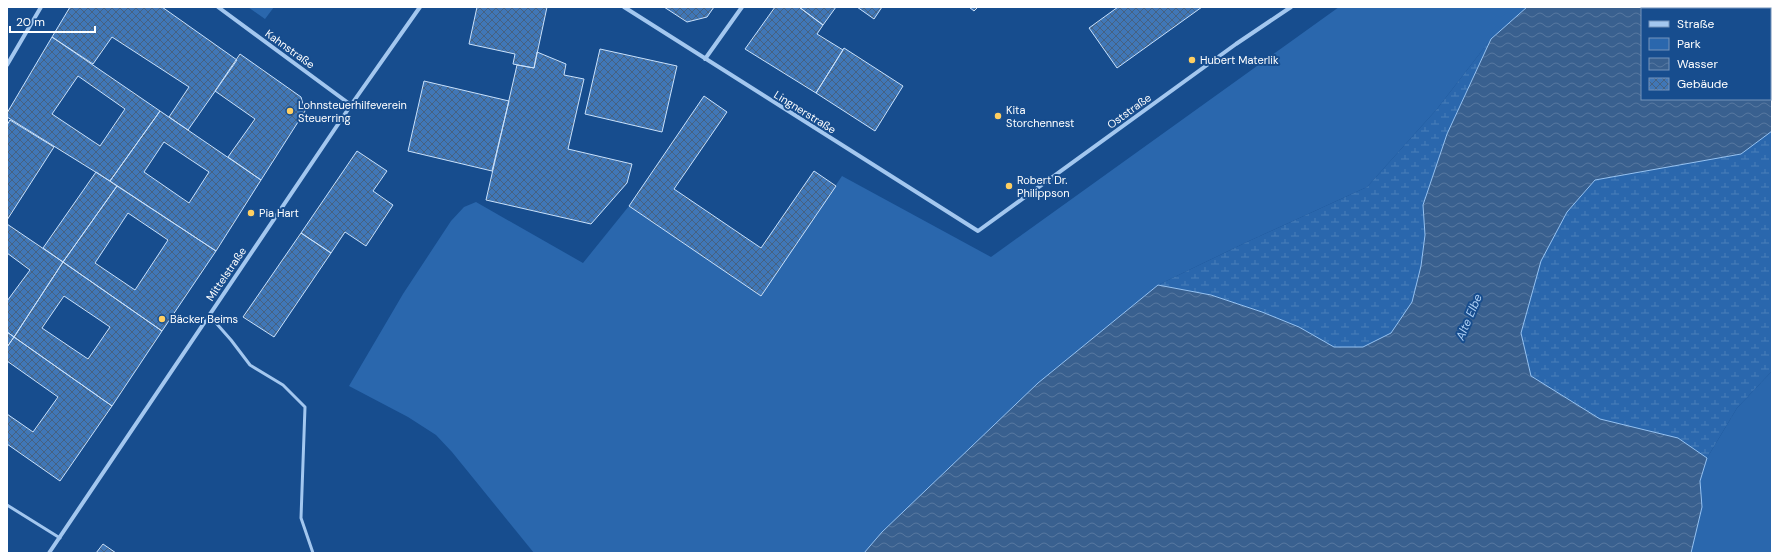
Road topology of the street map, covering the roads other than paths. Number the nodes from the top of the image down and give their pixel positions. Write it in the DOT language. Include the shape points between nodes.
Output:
graph roads {
  1 [pos="41,7"];
  2 [pos="218,7"];
  3 [pos="420,7"];
  4 [pos="624,7"];
  5 [pos="742,7"];
  6 [pos="1291,7"];
  7 [pos="705,59"];
  8 [pos="7,65"];
  9 [pos="351,105"];
  10 [pos="978,231"];
  11 [pos="209,315"];
  12 [pos="7,505"];
  13 [pos="60,538"];
  14 [pos="49,553"];
  15 [pos="312,553"];
  1 -- 8 [label="street"];
  2 -- 9 [label="street, Kahnstraße"];
  3 -- 9 [label="street, Mittelstraße"];
  4 -- 7 [label="street, Lingnerstraße"];
  5 -- 7 [label="street"];
  6 -- 10 [label="street, Oststraße"];
  7 -- 10 [label="street, Lingnerstraße"];
  9 -- 11 [label="street, Mittelstraße"];
  11 -- 13 [label="street, Mittelstraße"];
  11 -- 15 [label="lane" via="250,365 282,385 305,406 301,518"];
  12 -- 13 [label="lane"];
  13 -- 14 [label="street, Mittelstraße"];
}
